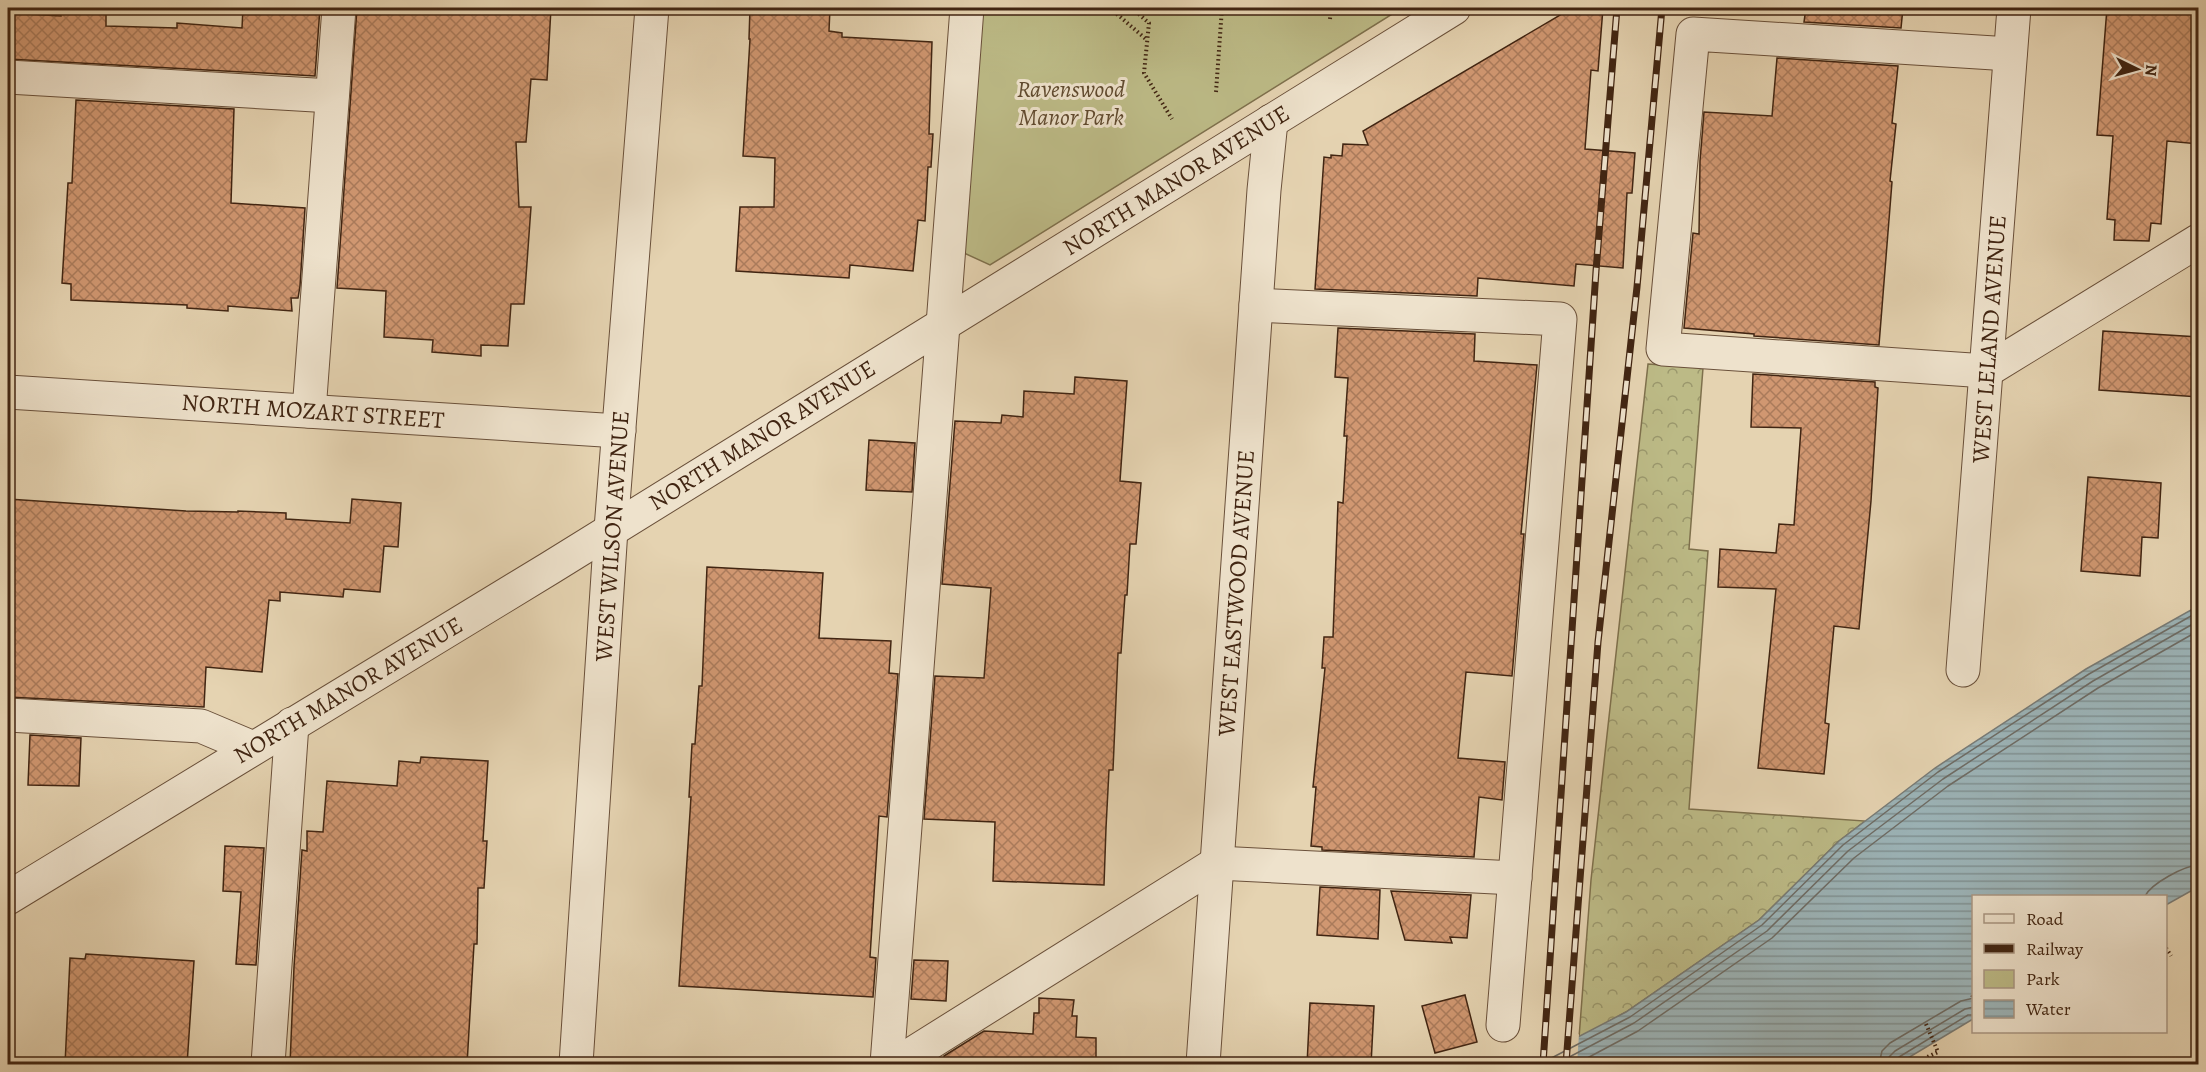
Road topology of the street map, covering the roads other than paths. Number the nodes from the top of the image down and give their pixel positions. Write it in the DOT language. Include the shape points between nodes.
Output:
graph roads {
  1 [pos="339,8"];
  2 [pos="652,8"];
  3 [pos="967,8"];
  4 [pos="1454,8"];
  5 [pos="2014,8"];
  6 [pos="2010,54"];
  7 [pos="8,77"];
  8 [pos="332,96"];
  9 [pos="1271,122"];
  10 [pos="2199,241"];
  11 [pos="1256,305"];
  12 [pos="943,324"];
  13 [pos="1986,371"];
  14 [pos="8,392"];
  15 [pos="309,411"];
  16 [pos="619,430"];
  17 [pos="612,529"];
  18 [pos="1964,670"];
  19 [pos="8,715"];
  20 [pos="292,724"];
  21 [pos="253,748"];
  22 [pos="1217,863"];
  23 [pos="1515,878"];
  24 [pos="8,898"];
  25 [pos="1503,1025"];
  26 [pos="268,1065"];
  27 [pos="576,1065"];
  28 [pos="887,1065"];
  29 [pos="896,1065"];
  30 [pos="1203,1065"];
  1 -- 8 [label="street"];
  2 -- 16 [label="street, WEST WILSON AVENUE"];
  3 -- 12 [label="street"];
  4 -- 9 [label="street, NORTH MANOR AVENUE"];
  5 -- 6 [label="street, WEST LELAND AVENUE"];
  6 -- 13 [label="street, WEST LELAND AVENUE"];
  6 -- 13 [label="street" via="1693,34 1663,349"];
  7 -- 8 [label="street"];
  8 -- 15 [label="street"];
  9 -- 11 [label="street, WEST EASTWOOD AVENUE"];
  9 -- 12 [label="street, NORTH MANOR AVENUE"];
  10 -- 13 [label="street"];
  11 -- 22 [label="street, WEST EASTWOOD AVENUE"];
  11 -- 23 [label="street" via="1560,319"];
  12 -- 17 [label="street, NORTH MANOR AVENUE"];
  12 -- 28 [label="street"];
  13 -- 18 [label="street, WEST LELAND AVENUE"];
  14 -- 15 [label="street, NORTH MOZART STREET"];
  15 -- 16 [label="street, NORTH MOZART STREET"];
  16 -- 17 [label="street, WEST WILSON AVENUE"];
  17 -- 20 [label="street, NORTH MANOR AVENUE"];
  17 -- 27 [label="street, WEST WILSON AVENUE"];
  19 -- 21 [label="street" via="201,726"];
  20 -- 21 [label="street, NORTH MANOR AVENUE"];
  20 -- 26 [label="street"];
  21 -- 24 [label="street, NORTH MANOR AVENUE"];
  22 -- 23 [label="street"];
  22 -- 29 [label="street"];
  22 -- 30 [label="street, WEST EASTWOOD AVENUE"];
  23 -- 25 [label="street"];
}
